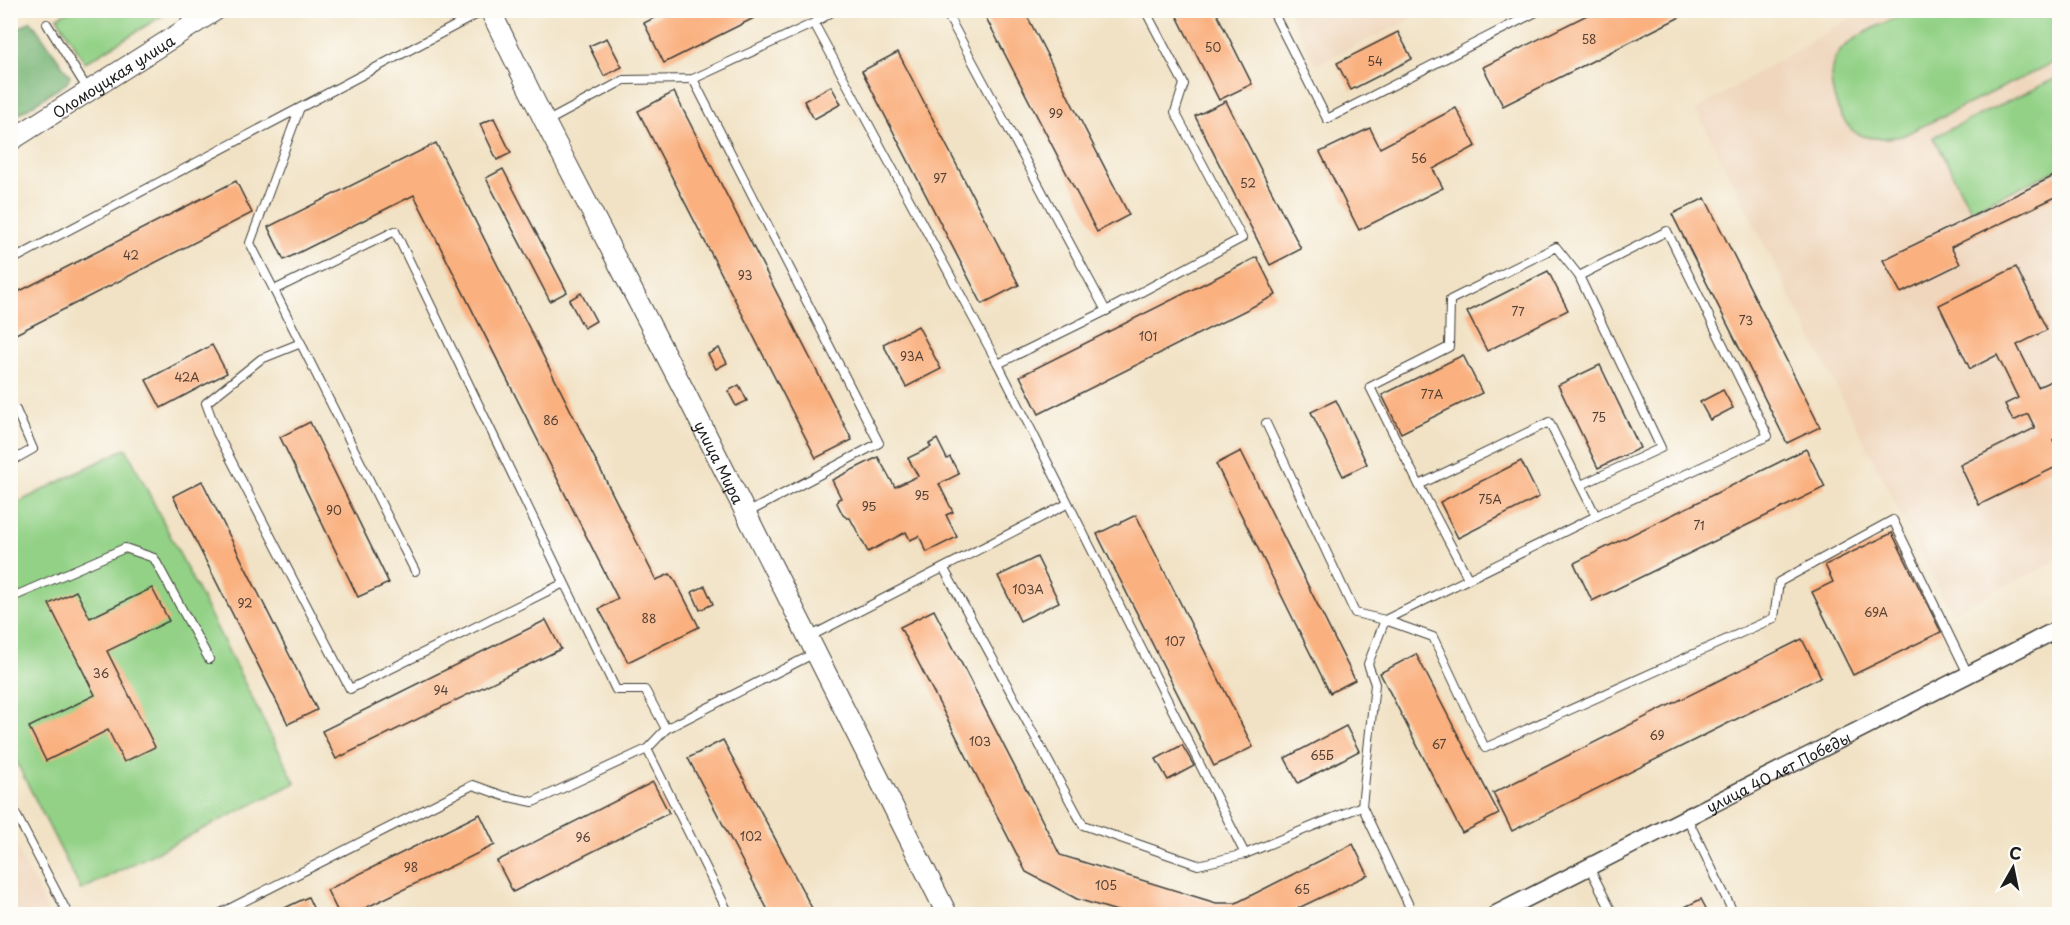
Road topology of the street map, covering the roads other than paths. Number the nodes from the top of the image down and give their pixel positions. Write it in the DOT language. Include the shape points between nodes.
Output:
graph roads {
  1 [pos="216,10"];
  2 [pos="485,10"];
  3 [pos="490,10"];
  4 [pos="835,10"];
  5 [pos="945,10"];
  6 [pos="1145,10"];
  7 [pos="1272,10"];
  8 [pos="1540,10"];
  9 [pos="814,22"];
  10 [pos="47,24"];
  11 [pos="693,79"];
  12 [pos="89,91"];
  13 [pos="299,110"];
  14 [pos="545,123"];
  15 [pos="10,141"];
  16 [pos="10,261"];
  17 [pos="1579,276"];
  18 [pos="274,290"];
  19 [pos="1106,311"];
  20 [pos="301,343"];
  21 [pos="998,364"];
  22 [pos="16,410"];
  23 [pos="1266,423"];
  24 [pos="10,462"];
  25 [pos="1419,485"];
  26 [pos="1581,485"];
  27 [pos="1067,504"];
  28 [pos="746,513"];
  29 [pos="1596,516"];
  30 [pos="944,569"];
  31 [pos="415,571"];
  32 [pos="1468,578"];
  33 [pos="564,583"];
  34 [pos="10,595"];
  35 [pos="1385,620"];
  36 [pos="2060,628"];
  37 [pos="811,645"];
  38 [pos="209,659"];
  39 [pos="1968,674"];
  40 [pos="666,729"];
  41 [pos="647,749"];
  42 [pos="10,802"];
  43 [pos="1362,806"];
  44 [pos="1687,818"];
  45 [pos="1245,854"];
  46 [pos="1588,867"];
  47 [pos="237,906"];
  48 [pos="68,915"];
  49 [pos="219,915"];
  50 [pos="241,915"];
  51 [pos="729,915"];
  52 [pos="946,915"];
  53 [pos="1413,915"];
  54 [pos="1496,915"];
  55 [pos="1613,915"];
  56 [pos="1734,915"];
  1 -- 12 [label="street, Оломоуцкая улица"];
  2 -- 13 [label="lane"];
  3 -- 14 [label="street, улица Мира"];
  4 -- 9 [label="lane"];
  5 -- 19 [label="lane"];
  6 -- 19 [label="lane" via="1184,84 1175,112 1242,238"];
  7 -- 8 [label="lane" via="1327,119"];
  9 -- 11 [label="lane"];
  9 -- 21 [label="lane"];
  10 -- 12 [label="lane"];
  11 -- 14 [label="lane" via="624,80"];
  11 -- 28 [label="lane" via="879,443"];
  12 -- 15 [label="street, Оломоуцкая улица"];
  13 -- 16 [label="lane"];
  13 -- 18 [label="lane" via="250,243"];
  14 -- 28 [label="street, улица Мира"];
  17 -- 25 [label="lane" via="1556,247 1450,300 1449,347 1370,387"];
  17 -- 26 [label="lane" via="1660,448"];
  17 -- 29 [label="lane" via="1667,231 1768,436"];
  18 -- 20 [label="lane"];
  18 -- 33 [label="lane" via="395,231"];
  19 -- 21 [label="lane"];
  20 -- 31 [label="lane"];
  20 -- 33 [label="lane" via="261,359 206,403 217,433 350,689"];
  21 -- 27 [label="lane"];
  22 -- 24 [label="lane" via="33,449"];
  23 -- 35 [label="lane" via="1354,613"];
  25 -- 26 [label="lane" via="1550,422"];
  25 -- 32 [label="lane"];
  26 -- 29 [label="lane"];
  27 -- 30 [label="lane"];
  27 -- 45 [label="lane"];
  28 -- 37 [label="street, улица Мира"];
  29 -- 32 [label="lane"];
  30 -- 37 [label="lane"];
  30 -- 45 [label="lane" via="1083,825 1198,865"];
  32 -- 35 [label="lane"];
  33 -- 40 [label="lane" via="616,690 645,690"];
  34 -- 38 [label="lane" via="125,548 154,558"];
  35 -- 39 [label="lane" via="1432,638 1485,748 1774,618 1779,582 1893,520"];
  35 -- 43 [label="lane" via="1368,664 1375,684"];
  36 -- 39 [label="street, улица 40 лет Победы"];
  37 -- 40 [label="lane"];
  37 -- 52 [label="street, улица Мира"];
  39 -- 44 [label="street, улица 40 лет Победы"];
  40 -- 41 [label="lane"];
  41 -- 47 [label="lane" via="533,802 473,785"];
  41 -- 51 [label="lane"];
  42 -- 48 [label="lane"];
  43 -- 45 [label="lane"];
  43 -- 53 [label="lane"];
  44 -- 46 [label="street, улица 40 лет Победы"];
  44 -- 56 [label="lane"];
  46 -- 54 [label="street, улица 40 лет Победы"];
  46 -- 55 [label="lane"];
  47 -- 49 [label="lane"];
  47 -- 50 [label="lane"];
}
